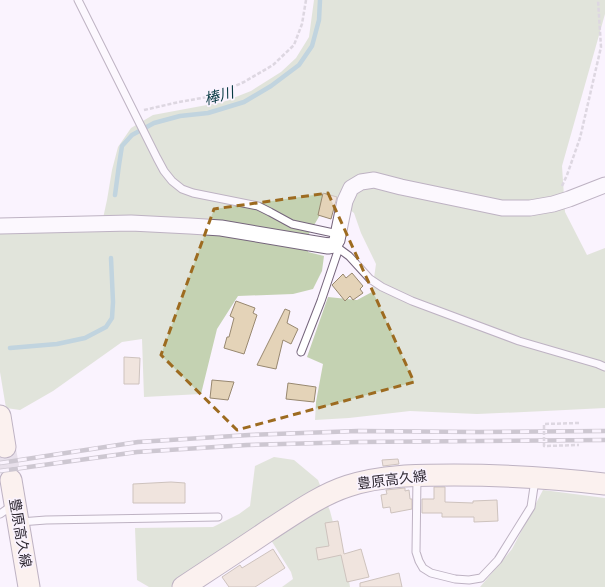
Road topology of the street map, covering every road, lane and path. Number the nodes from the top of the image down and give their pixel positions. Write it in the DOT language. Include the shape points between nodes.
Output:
graph roads {
  1 [pos="78,0"];
  2 [pos="306,0"];
  3 [pos="598,0"];
  4 [pos="134,112"];
  5 [pos="605,185"];
  6 [pos="553,204"];
  7 [pos="0,226"];
  8 [pos="337,243"];
  9 [pos="301,352"];
  10 [pos="605,367"];
  11 [pos="0,416"];
  12 [pos="579,423"];
  13 [pos="579,446"];
  14 [pos="5,447"];
  15 [pos="417,475"];
  16 [pos="536,478"];
  17 [pos="11,480"];
  18 [pos="605,484"];
  19 [pos="11,513"];
  20 [pos="218,517"];
  21 [pos="29,587"];
  22 [pos="183,587"];
  1 -- 4 [label="lane"];
  2 -- 4 [label="path" via="302,24 294,44 273,65 213,96"];
  3 -- 6 [label="path" via="601,46 580,138"];
  4 -- 8 [label="lane" via="164,171 182,188 193,193 258,206"];
  5 -- 6 [label="street"];
  6 -- 8 [label="street" via="530,208 502,208 374,180 361,182 351,188 345,201"];
  7 -- 8 [label="street" via="190,226 221,228 328,246"];
  8 -- 9 [label="lane" via="321,301"];
  8 -- 10 [label="lane" via="370,279 412,301 519,341"];
  11 -- 14 [label="main road"];
  12 -- 13 [label="path, bridge" via="544,424 544,446"];
  15 -- 16 [label="main road, 豊原高久線"];
  15 -- 16 [label="lane" via="416,552 419,562 431,573 469,580 481,578 498,560 532,507"];
  15 -- 22 [label="main road, 豊原高久線" via="376,479 326,495"];
  16 -- 18 [label="main road, 豊原高久線"];
  17 -- 19 [label="main road, 豊原高久線"];
  19 -- 20 [label="lane" via="46,520"];
  19 -- 21 [label="main road, 豊原高久線"];
}
